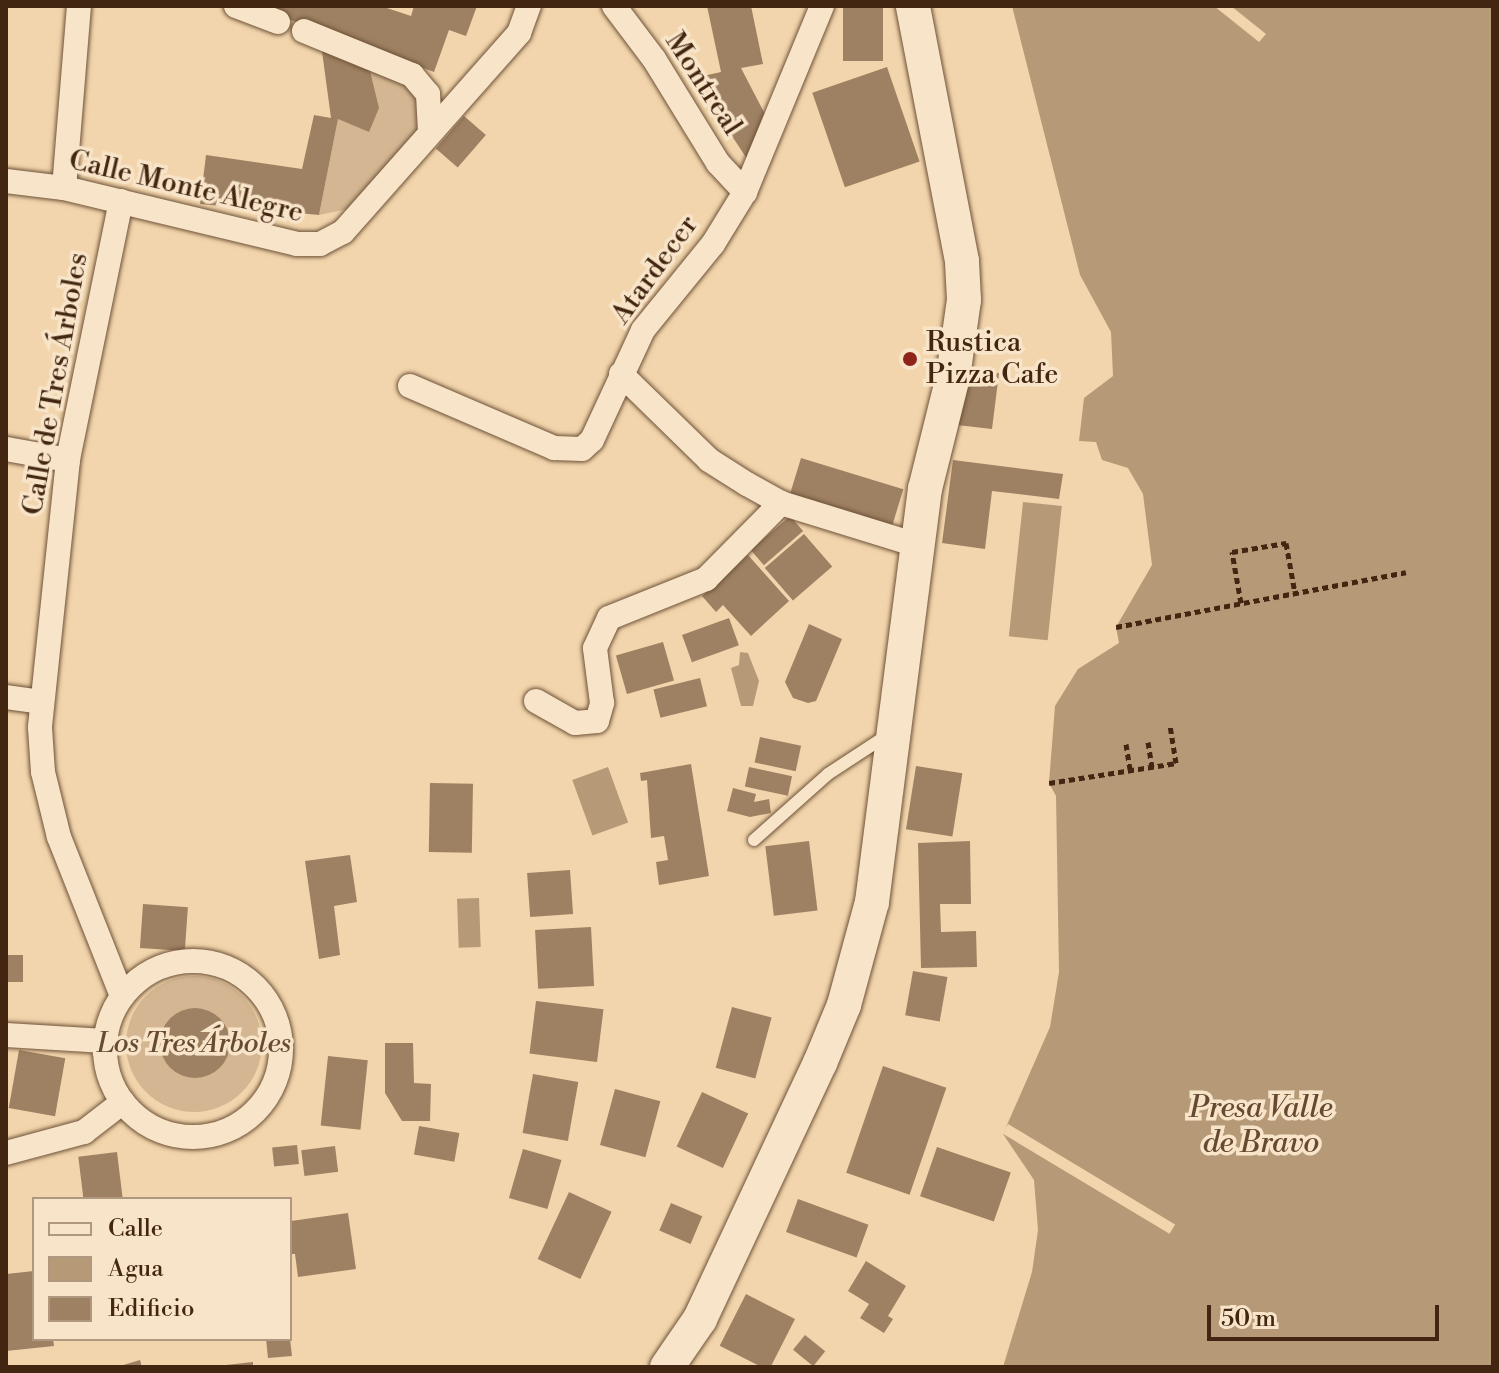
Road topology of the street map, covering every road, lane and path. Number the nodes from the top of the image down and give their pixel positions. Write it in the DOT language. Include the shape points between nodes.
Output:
graph roads {
  1 [pos="79,6"];
  2 [pos="236,6"];
  3 [pos="529,6"];
  4 [pos="614,6"];
  5 [pos="822,6"];
  6 [pos="913,6"];
  7 [pos="278,22"];
  8 [pos="304,31"];
  9 [pos="430,129"];
  10 [pos="6,181"];
  11 [pos="64,188"];
  12 [pos="745,192"];
  13 [pos="121,201"];
  14 [pos="621,374"];
  15 [pos="410,386"];
  16 [pos="6,449"];
  17 [pos="68,460"];
  18 [pos="781,503"];
  19 [pos="917,545"];
  20 [pos="1406,572"];
  21 [pos="1295,593"];
  22 [pos="1241,603"];
  23 [pos="1116,627"];
  24 [pos="6,697"];
  25 [pos="536,701"];
  26 [pos="42,702"];
  27 [pos="1170,726"];
  28 [pos="891,733"];
  29 [pos="1148,742"];
  30 [pos="1126,744"];
  31 [pos="1152,767"];
  32 [pos="1130,770"];
  33 [pos="1049,783"];
  34 [pos="754,840"];
  35 [pos="122,996"];
  36 [pos="6,1035"];
  37 [pos="105,1041"];
  38 [pos="123,1102"];
  39 [pos="6,1153"];
  40 [pos="667,1367"];
  1 -- 11 [label="street"];
  2 -- 7 [label="street"];
  3 -- 9 [label="street, Calle Monte Alegre" via="519,33"];
  4 -- 12 [label="street, Montreal" via="654,59 718,163"];
  5 -- 12 [label="street, Atardecer"];
  6 -- 19 [label="main road" via="962,261 964,300"];
  8 -- 9 [label="street" via="412,75 432,105"];
  9 -- 13 [label="street, Calle Monte Alegre" via="343,232 320,244 297,244"];
  10 -- 11 [label="street, Calle Monte Alegre"];
  11 -- 13 [label="street, Calle Monte Alegre"];
  12 -- 14 [label="street, Atardecer" via="713,244 656,310"];
  13 -- 17 [label="street, Calle de Tres Árboles"];
  14 -- 15 [label="street, Atardecer" via="592,440 569,451"];
  14 -- 18 [label="street" via="709,460"];
  16 -- 17 [label="street"];
  17 -- 26 [label="street, Calle de Tres Árboles"];
  18 -- 19 [label="street"];
  18 -- 25 [label="street" via="706,579 609,618 595,648 602,703 597,721 575,723"];
  19 -- 28 [label="main road"];
  20 -- 21 [label="path"];
  21 -- 22 [label="path"];
  21 -- 22 [label="path" via="1286,543 1232,552"];
  22 -- 23 [label="path"];
  24 -- 26 [label="street"];
  26 -- 35 [label="street, Calle de Tres Árboles" via="41,754 59,837"];
  27 -- 31 [label="path" via="1176,763"];
  28 -- 34 [label="lane" via="828,774"];
  28 -- 40 [label="main road" via="872,902 844,1005 700,1319"];
  29 -- 31 [label="path"];
  30 -- 32 [label="path"];
  31 -- 32 [label="path"];
  32 -- 33 [label="path"];
  35 -- 37 [label="street"];
  35 -- 38 [label="street" via="150,971 168,964 224,966 263,996 281,1043 271,1091 236,1127 187,1138 140,1120"];
  36 -- 37 [label="street"];
  37 -- 38 [label="street" via="108,1073"];
  38 -- 39 [label="street" via="84,1132"];
}
